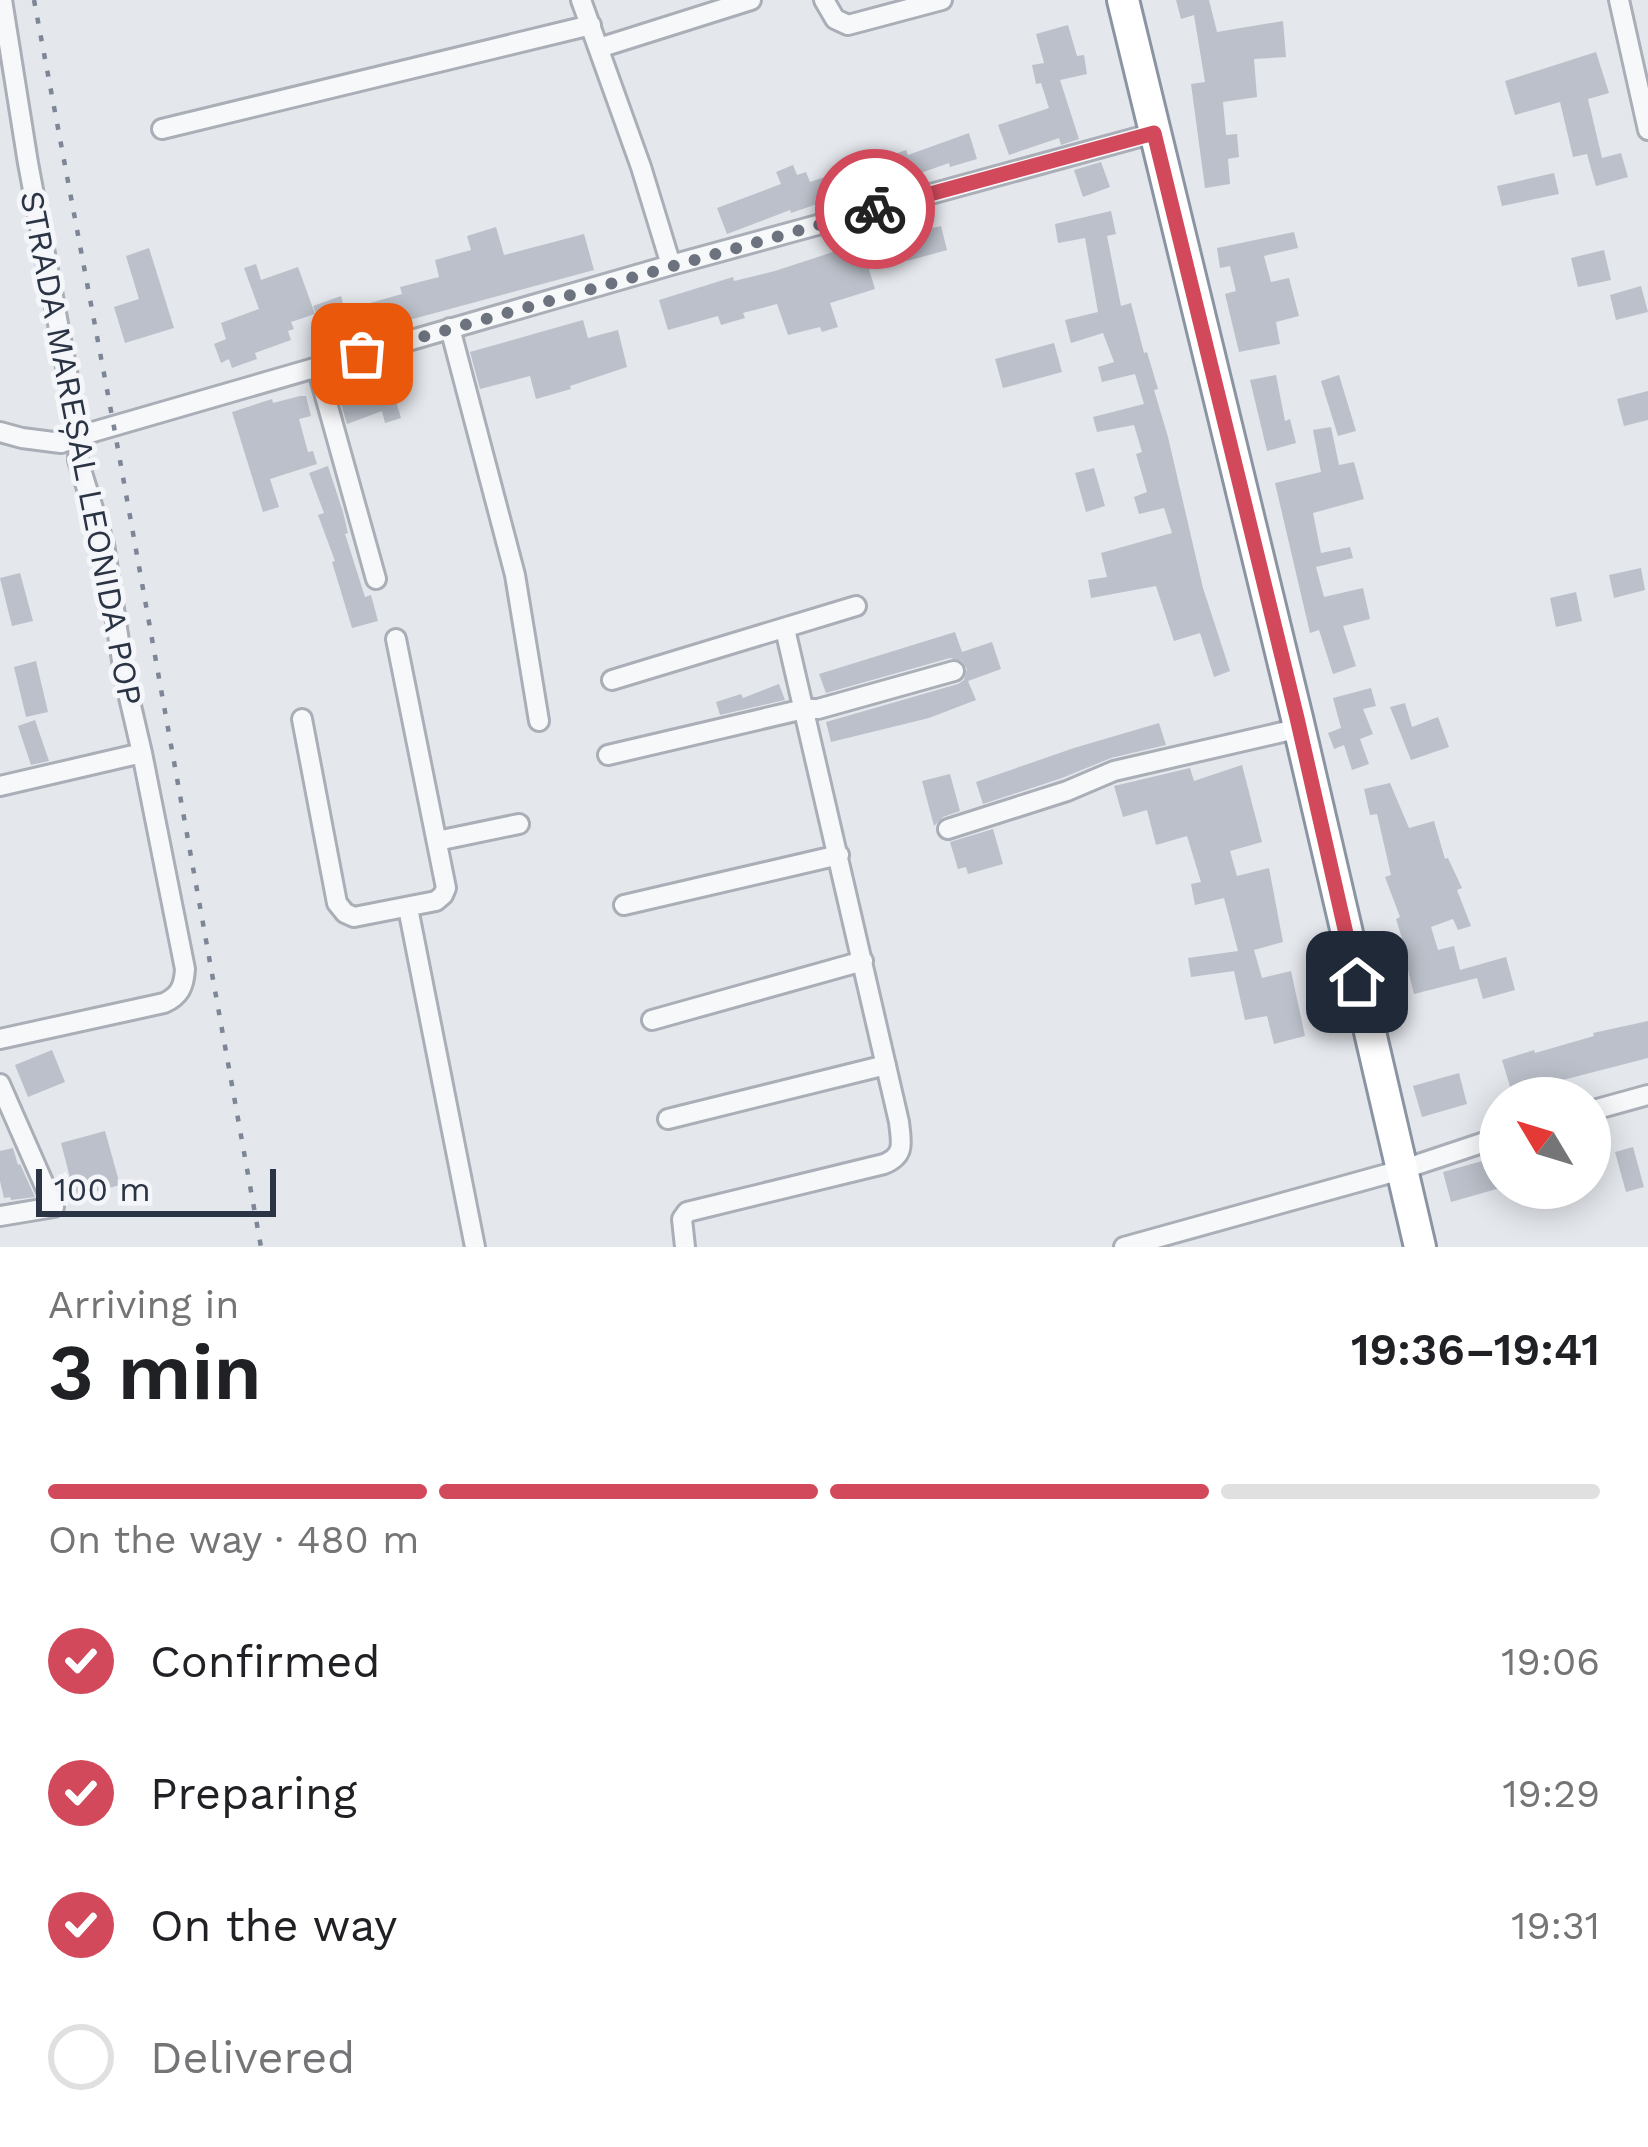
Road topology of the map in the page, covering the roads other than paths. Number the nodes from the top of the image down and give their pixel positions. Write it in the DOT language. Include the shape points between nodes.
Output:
graph roads {
  1 [pos="2,0"];
  2 [pos="581,0"];
  3 [pos="751,0"];
  4 [pos="824,0"];
  5 [pos="942,0"];
  6 [pos="1123,0"];
  7 [pos="1619,0"];
  8 [pos="590,25"];
  9 [pos="599,48"];
  10 [pos="162,129"];
  11 [pos="1648,130"];
  12 [pos="1154,133"];
  13 [pos="670,266"];
  14 [pos="450,328"];
  15 [pos="317,367"];
  16 [pos="0,432"];
  17 [pos="79,436"];
  18 [pos="376,579"];
  19 [pos="856,606"];
  20 [pos="784,628"];
  21 [pos="396,639"];
  22 [pos="954,671"];
  23 [pos="612,680"];
  24 [pos="804,709"];
  25 [pos="302,719"];
  26 [pos="539,721"];
  27 [pos="1300,728"];
  28 [pos="142,753"];
  29 [pos="608,755"];
  30 [pos="0,786"];
  31 [pos="519,824"];
  32 [pos="948,829"];
  33 [pos="437,841"];
  34 [pos="839,855"];
  35 [pos="624,905"];
  36 [pos="408,908"];
  37 [pos="862,961"];
  38 [pos="652,1020"];
  39 [pos="0,1039"];
  40 [pos="886,1065"];
  41 [pos="0,1084"];
  42 [pos="1648,1095"];
  43 [pos="1611,1105"];
  44 [pos="668,1119"];
  45 [pos="1479,1144"];
  46 [pos="1401,1170"];
  47 [pos="0,1216"];
  48 [pos="475,1247"];
  49 [pos="685,1247"];
  50 [pos="1124,1247"];
  51 [pos="1420,1247"];
  1 -- 17 [label="street, STRADA MAREȘAL LEONIDA POP"];
  2 -- 8 [label="street"];
  3 -- 9 [label="street"];
  4 -- 5 [label="street" via="848,25"];
  6 -- 12 [label="highway"];
  7 -- 11 [label="street"];
  8 -- 9 [label="street"];
  8 -- 10 [label="street"];
  9 -- 13 [label="street"];
  12 -- 13 [label="street"];
  12 -- 27 [label="highway"];
  13 -- 14 [label="street"];
  14 -- 15 [label="street"];
  14 -- 26 [label="street" via="515,574"];
  15 -- 17 [label="street"];
  15 -- 18 [label="street"];
  16 -- 17 [label="street" via="61,443"];
  17 -- 28 [label="street, STRADA MAREȘAL LEONIDA POP"];
  19 -- 20 [label="street"];
  20 -- 23 [label="street"];
  20 -- 24 [label="street"];
  21 -- 33 [label="street"];
  22 -- 24 [label="street"];
  24 -- 29 [label="street"];
  24 -- 34 [label="street"];
  25 -- 36 [label="street" via="337,903 354,917"];
  27 -- 32 [label="street" via="1114,771"];
  27 -- 46 [label="highway"];
  28 -- 30 [label="street, STRADA MAREȘAL LEONIDA POP"];
  28 -- 39 [label="street, STRADA MAREȘAL LEONIDA POP" via="185,969 181,990 164,1003"];
  31 -- 33 [label="street"];
  33 -- 36 [label="street" via="443,896"];
  34 -- 35 [label="street"];
  34 -- 37 [label="street"];
  36 -- 48 [label="street"];
  37 -- 38 [label="street"];
  37 -- 40 [label="street"];
  40 -- 44 [label="street"];
  40 -- 49 [label="street" via="897,1157 687,1212"];
  41 -- 47 [label="street" via="54,1207"];
  42 -- 43 [label="street"];
  45 -- 46 [label="street"];
  46 -- 50 [label="street"];
  46 -- 51 [label="highway"];
}
